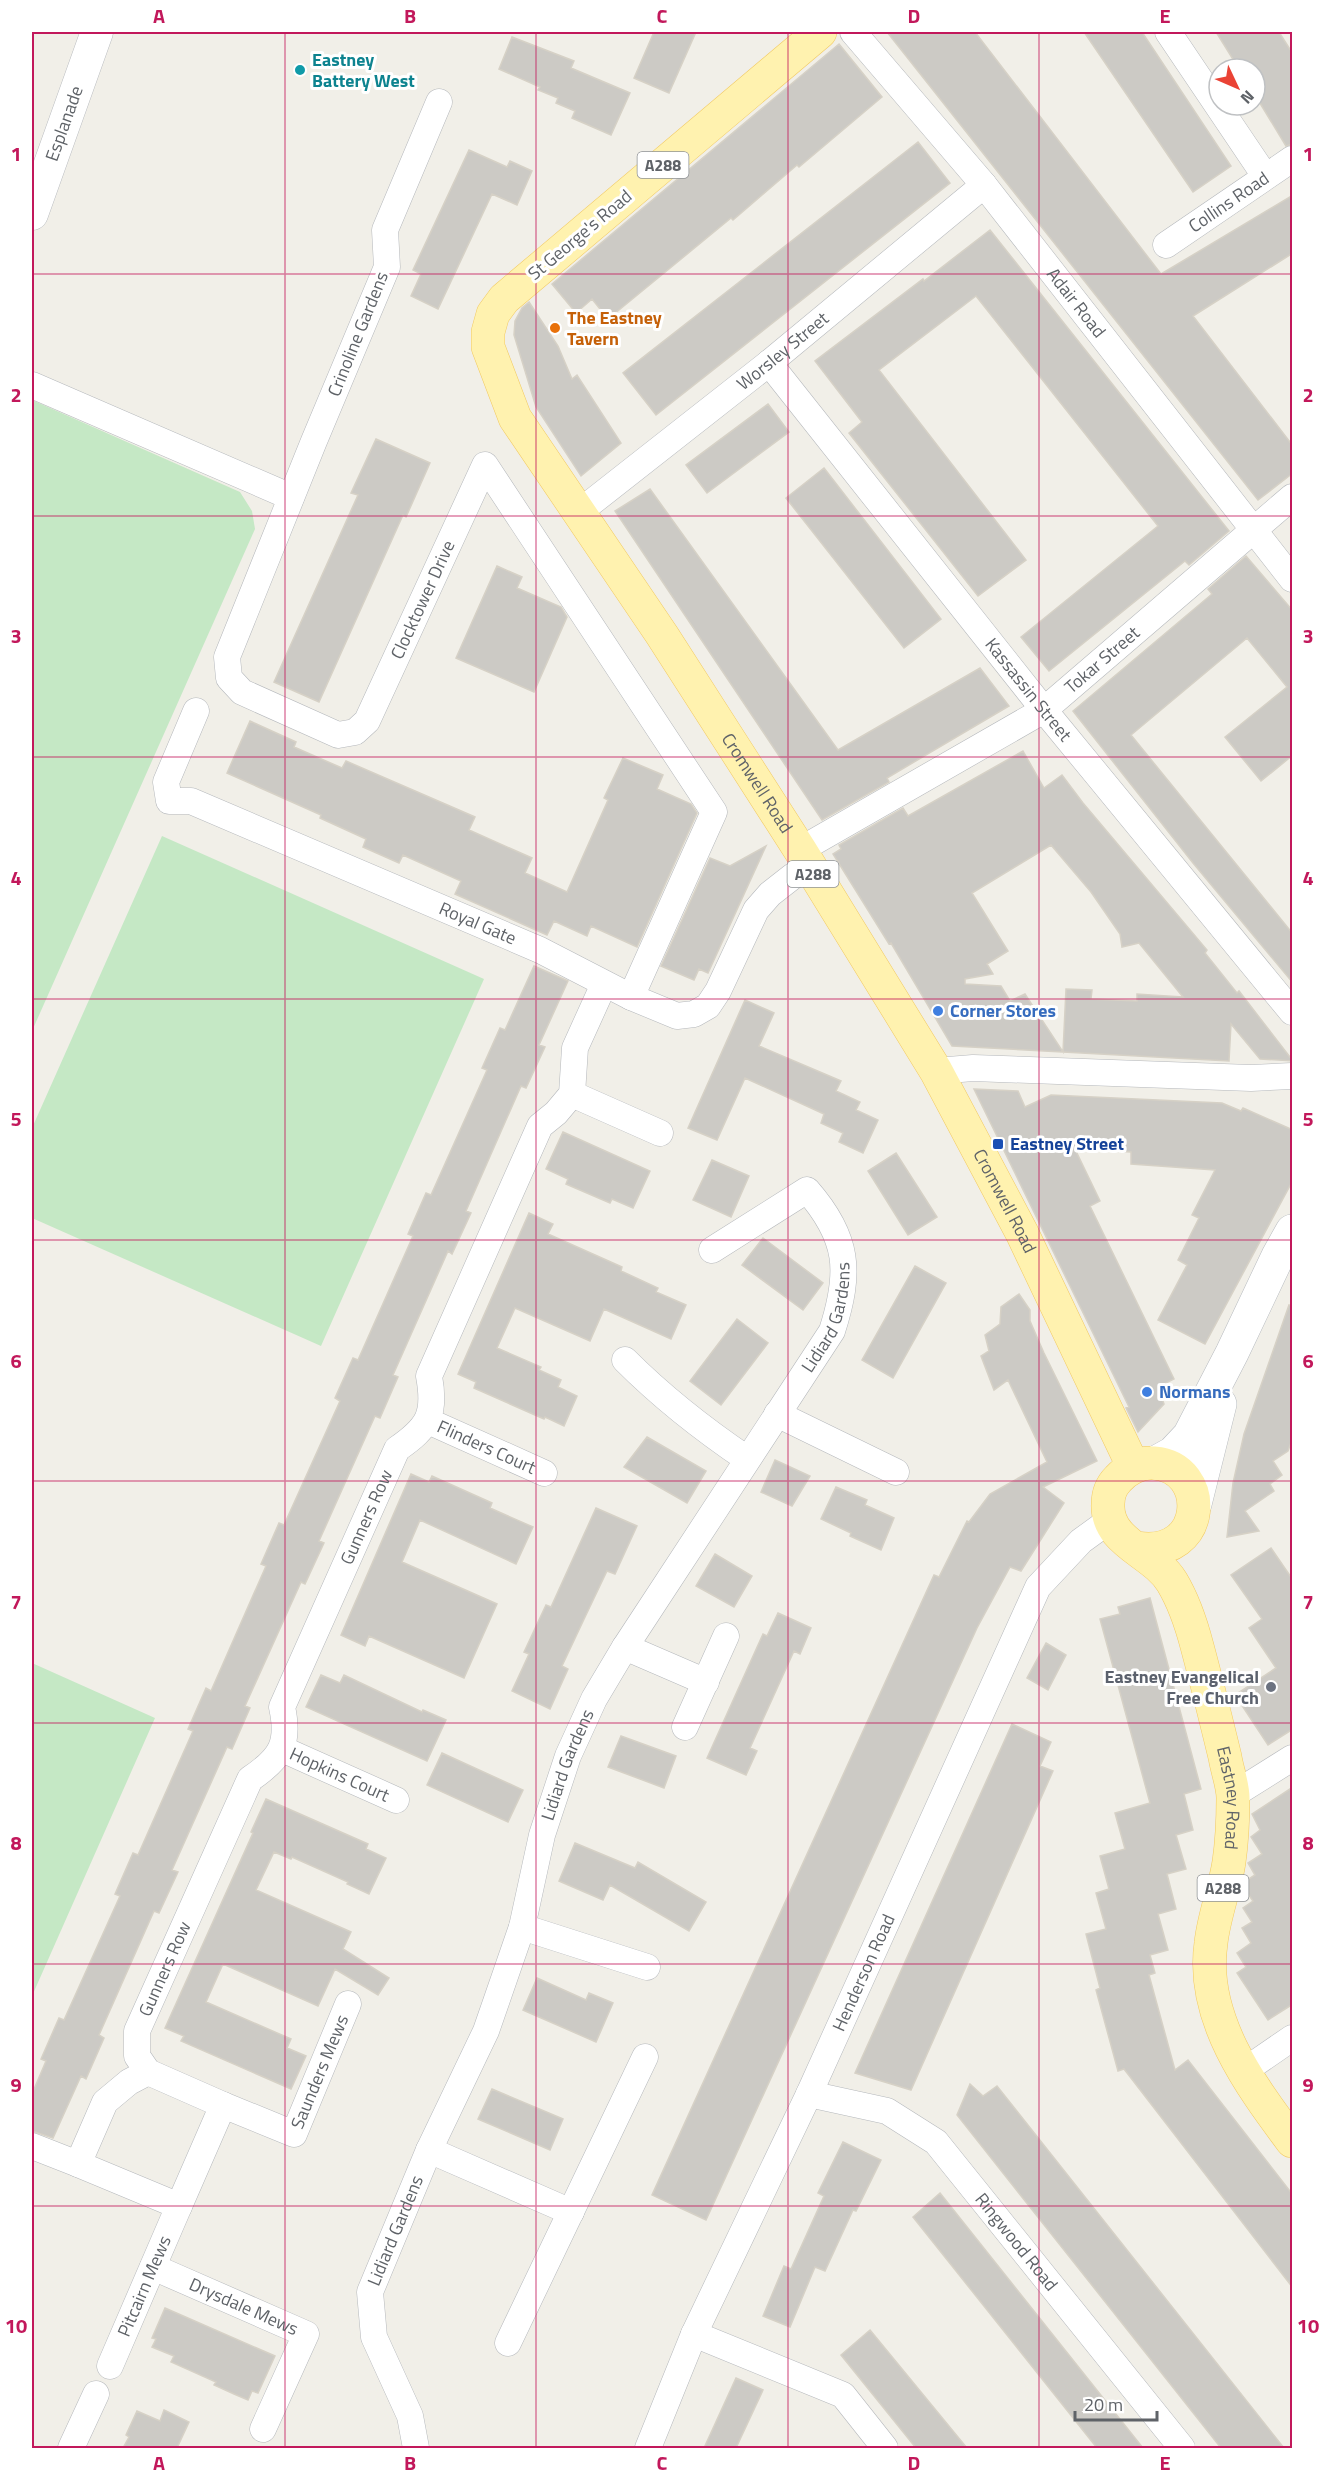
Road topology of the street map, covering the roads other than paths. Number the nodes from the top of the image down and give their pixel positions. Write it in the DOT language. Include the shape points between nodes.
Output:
graph roads {
  1 [pos="97,32"];
  2 [pos="820,32"];
  3 [pos="853,32"];
  4 [pos="1168,32"];
  5 [pos="439,102"];
  6 [pos="1293,159"];
  7 [pos="1265,177"];
  8 [pos="984,185"];
  9 [pos="32,214"];
  10 [pos="1166,244"];
  11 [pos="504,299"];
  12 [pos="769,363"];
  13 [pos="32,385"];
  14 [pos="291,497"];
  15 [pos="1293,497"];
  16 [pos="578,513"];
  17 [pos="1253,531"];
  18 [pos="1293,579"];
  19 [pos="1044,710"];
  20 [pos="196,711"];
  21 [pos="804,858"];
  22 [pos="604,984"];
  23 [pos="631,997"];
  24 [pos="1293,1012"];
  25 [pos="936,1071"];
  26 [pos="1293,1076"];
  27 [pos="572,1094"];
  28 [pos="660,1133"];
  29 [pos="1293,1231"];
  30 [pos="712,1250"];
  31 [pos="1233,1353"];
  32 [pos="625,1360"];
  33 [pos="777,1414"];
  34 [pos="428,1421"];
  35 [pos="747,1459"];
  36 [pos="1144,1465"];
  37 [pos="896,1472"];
  38 [pos="544,1473"];
  39 [pos="1192,1516"];
  40 [pos="1110,1520"];
  41 [pos="1137,1548"];
  42 [pos="1190,1618"];
  43 [pos="726,1636"];
  44 [pos="625,1647"];
  45 [pos="706,1682"];
  46 [pos="685,1727"];
  47 [pos="282,1749"];
  48 [pos="1293,1758"];
  49 [pos="1233,1795"];
  50 [pos="396,1800"];
  51 [pos="522,1927"];
  52 [pos="647,1967"];
  53 [pos="348,2004"];
  54 [pos="1293,2038"];
  55 [pos="645,2057"];
  56 [pos="142,2064"];
  57 [pos="1244,2071"];
  58 [pos="809,2094"];
  59 [pos="223,2104"];
  60 [pos="1293,2141"];
  61 [pos="32,2146"];
  62 [pos="429,2150"];
  63 [pos="78,2164"];
  64 [pos="179,2205"];
  65 [pos="571,2212"];
  66 [pos="153,2267"];
  67 [pos="694,2334"];
  68 [pos="508,2343"];
  69 [pos="110,2366"];
  70 [pos="96,2394"];
  71 [pos="263,2430"];
  72 [pos="71,2448"];
  73 [pos="416,2448"];
  74 [pos="648,2448"];
  75 [pos="885,2448"];
  76 [pos="1182,2448"];
  1 -- 9 [label="street, Esplanade"];
  2 -- 11 [label="main road, St George's Road / A288"];
  3 -- 8 [label="street, Adair Road"];
  4 -- 7 [label="street"];
  5 -- 14 [label="street, Crinoline Gardens" via="386,230 387,267"];
  6 -- 7 [label="street, Collins Road"];
  7 -- 10 [label="street, Collins Road"];
  8 -- 12 [label="street, Worsley Street"];
  8 -- 17 [label="street, Adair Road"];
  11 -- 16 [label="main road, Cromwell Road / A288" via="493,314 488,347 515,417"];
  12 -- 16 [label="street, Worsley Street"];
  12 -- 19 [label="street, Kassassin Street"];
  13 -- 14 [label="street"];
  14 -- 23 [label="street, Clocktower Drive" via="227,657 229,678 242,693 338,735 355,732 367,721 485,465 714,812"];
  15 -- 17 [label="street, Tokar Street"];
  16 -- 21 [label="main road, Cromwell Road / A288" via="662,635"];
  17 -- 18 [label="street, Adair Road"];
  17 -- 19 [label="street, Tokar Street"];
  19 -- 21 [label="street, Tokar Street"];
  19 -- 24 [label="street, Kassassin Street"];
  20 -- 22 [label="street, Royal Gate" via="166,782 169,801 191,801 540,950"];
  21 -- 23 [label="street, Royal Gate" via="793,876 756,910 708,1006 694,1014 677,1016"];
  21 -- 25 [label="main road, Cromwell Road / A288"];
  22 -- 23 [label="street, Royal Gate"];
  22 -- 27 [label="street" via="575,1048"];
  25 -- 26 [label="street" via="973,1068 1251,1078"];
  25 -- 36 [label="main road, Cromwell Road / A288"];
  27 -- 28 [label="street"];
  27 -- 34 [label="street" via="540,1126 429,1376 433,1399"];
  29 -- 31 [label="main road"];
  30 -- 33 [label="street, Lidiard Gardens" via="807,1190 836,1231 844,1255 842,1298 832,1331"];
  31 -- 36 [label="main road" via="1190,1436 1173,1453"];
  31 -- 39 [label="main road"];
  32 -- 35 [label="street"];
  33 -- 35 [label="street, Lidiard Gardens"];
  33 -- 37 [label="street"];
  34 -- 38 [label="street, Flinders Court"];
  34 -- 47 [label="street, Gunners Row" via="416,1436 397,1449 382,1481 282,1707 286,1728"];
  35 -- 44 [label="street, Lidiard Gardens"];
  36 -- 39 [label="main road, A288" via="1171,1468 1183,1477 1191,1490"];
  36 -- 40 [label="main road" via="1114,1482 1108,1496"];
  39 -- 41 [label="main road" via="1180,1539 1167,1547"];
  39 -- 42 [label="main road, Eastney Road / A288"];
  40 -- 41 [label="main road, A288" via="1120,1538"];
  40 -- 58 [label="street, Henderson Road" via="1081,1541 1038,1587"];
  41 -- 42 [label="main road, Eastney Road / A288" via="1171,1580"];
  42 -- 49 [label="main road, Eastney Road / A288"];
  43 -- 45 [label="street"];
  44 -- 45 [label="street"];
  44 -- 51 [label="street, Lidiard Gardens" via="594,1699 568,1756 542,1834"];
  45 -- 46 [label="street"];
  47 -- 50 [label="street, Hopkins Court"];
  47 -- 56 [label="street, Gunners Row" via="250,1779 137,2031"];
  48 -- 49 [label="street"];
  49 -- 57 [label="main road, Eastney Road / A288" via="1229,1862 1210,1942 1208,1971 1220,2024"];
  51 -- 52 [label="street"];
  51 -- 62 [label="street, Lidiard Gardens" via="486,2031"];
  53 -- 59 [label="street, Saunders Mews" via="294,2134"];
  54 -- 57 [label="street"];
  55 -- 65 [label="street"];
  56 -- 59 [label="street"];
  56 -- 63 [label="street" via="129,2082 105,2102"];
  57 -- 60 [label="main road, Eastney Road / A288"];
  58 -- 67 [label="street, Henderson Road"];
  58 -- 76 [label="street, Ringwood Road" via="887,2111 936,2142"];
  59 -- 64 [label="street, Pitcairn Mews"];
  61 -- 63 [label="street"];
  62 -- 65 [label="street"];
  62 -- 73 [label="street, Lidiard Gardens" via="370,2292 374,2337 410,2416"];
  63 -- 64 [label="street"];
  64 -- 66 [label="street, Pitcairn Mews"];
  65 -- 68 [label="street"];
  66 -- 69 [label="street, Pitcairn Mews"];
  66 -- 71 [label="street, Drysdale Mews" via="306,2334"];
  67 -- 74 [label="street, Henderson Road"];
  67 -- 75 [label="street" via="843,2395"];
  70 -- 72 [label="street"];
}
